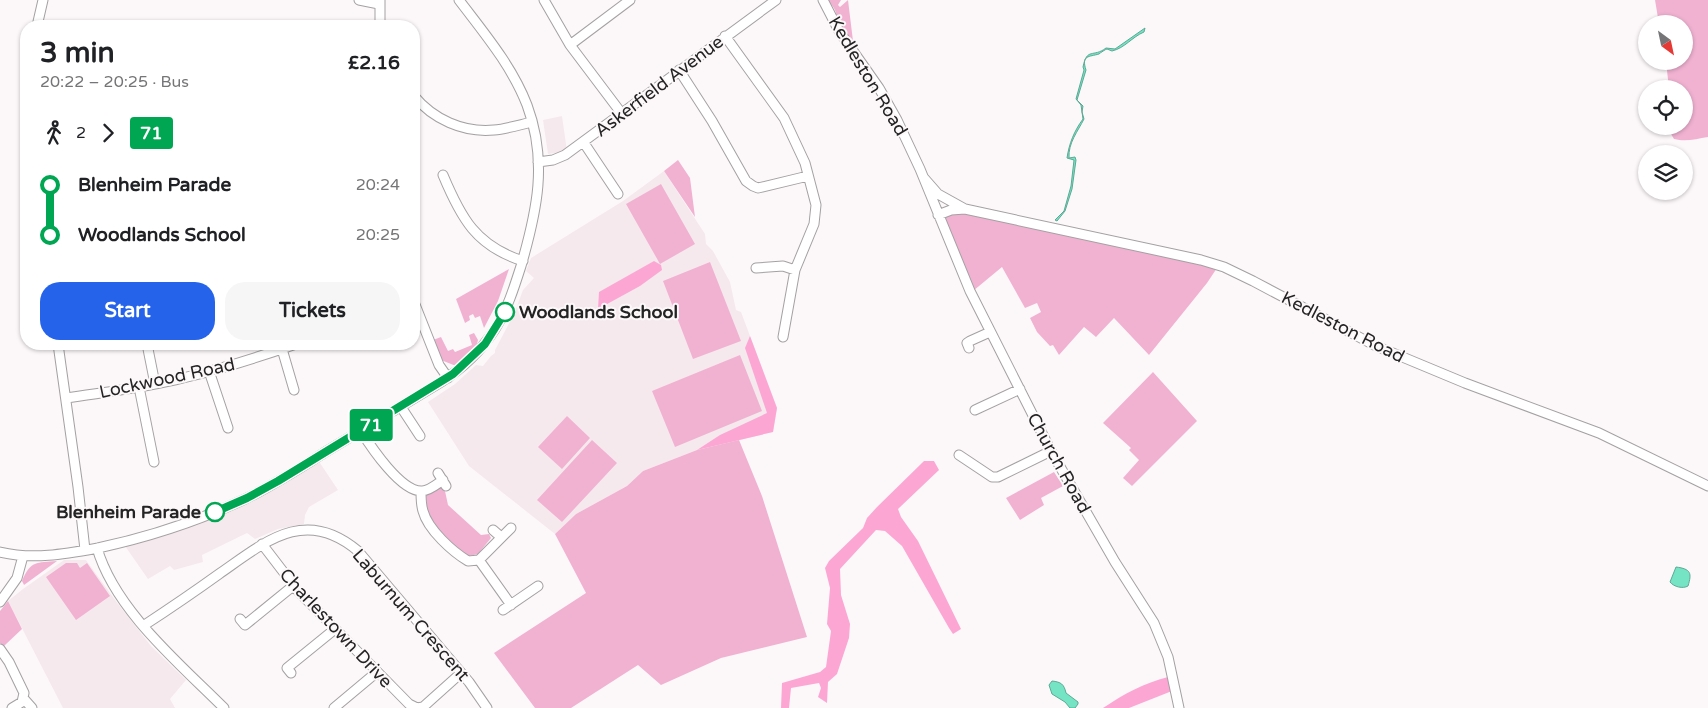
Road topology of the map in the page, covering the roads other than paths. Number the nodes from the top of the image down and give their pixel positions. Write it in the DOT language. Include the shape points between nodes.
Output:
graph roads {
  1 [pos="43,0"];
  2 [pos="360,0"];
  3 [pos="459,0"];
  4 [pos="544,0"];
  5 [pos="630,0"];
  6 [pos="776,0"];
  7 [pos="824,0"];
  8 [pos="379,2"];
  9 [pos="38,20"];
  10 [pos="380,20"];
  11 [pos="725,36"];
  12 [pos="570,45"];
  13 [pos="679,70"];
  14 [pos="420,101"];
  15 [pos="622,114"];
  16 [pos="532,122"];
  17 [pos="584,142"];
  18 [pos="538,162"];
  19 [pos="443,175"];
  20 [pos="808,176"];
  21 [pos="924,178"];
  22 [pos="614,192"];
  23 [pos="952,202"];
  24 [pos="965,209"];
  25 [pos="937,212"];
  26 [pos="522,261"];
  27 [pos="756,268"];
  28 [pos="795,270"];
  29 [pos="420,317"];
  30 [pos="990,332"];
  31 [pos="783,337"];
  32 [pos="968,348"];
  33 [pos="59,350"];
  34 [pos="148,350"];
  35 [pos="279,350"];
  36 [pos="282,350"];
  37 [pos="209,371"];
  38 [pos="448,378"];
  39 [pos="155,384"];
  40 [pos="139,387"];
  41 [pos="1020,389"];
  42 [pos="294,390"];
  43 [pos="66,398"];
  44 [pos="401,407"];
  45 [pos="975,410"];
  46 [pos="228,428"];
  47 [pos="361,431"];
  48 [pos="420,436"];
  49 [pos="1051,451"];
  50 [pos="959,455"];
  51 [pos="154,462"];
  52 [pos="442,479"];
  53 [pos="1708,486"];
  54 [pos="421,491"];
  55 [pos="511,528"];
  56 [pos="493,530"];
  57 [pos="501,537"];
  58 [pos="262,544"];
  59 [pos="97,548"];
  60 [pos="85,550"];
  61 [pos="0,552"];
  62 [pos="23,556"];
  63 [pos="479,560"];
  64 [pos="293,586"];
  65 [pos="538,586"];
  66 [pos="0,602"];
  67 [pos="240,618"];
  68 [pos="143,626"];
  69 [pos="335,629"];
  70 [pos="0,649"];
  71 [pos="4,664"];
  72 [pos="377,672"];
  73 [pos="291,673"];
  74 [pos="461,673"];
  75 [pos="24,699"];
  76 [pos="12,708"];
  77 [pos="32,708"];
  78 [pos="224,708"];
  79 [pos="334,708"];
  80 [pos="417,708"];
  81 [pos="487,708"];
  82 [pos="1179,708"];
  1 -- 9 [label="street"];
  2 -- 8 [label="street"];
  3 -- 16 [label="street" via="513,75"];
  4 -- 12 [label="street"];
  5 -- 12 [label="street"];
  6 -- 11 [label="street, Askerfield Avenue"];
  7 -- 21 [label="street, Kedleston Road" via="839,31 889,104"];
  8 -- 10 [label="street"];
  11 -- 13 [label="street, Askerfield Avenue"];
  11 -- 20 [label="street" via="784,118 800,149"];
  12 -- 15 [label="street"];
  13 -- 15 [label="street, Askerfield Avenue"];
  13 -- 20 [label="street" via="700,100 746,182 758,188"];
  14 -- 16 [label="street" via="435,115 467,128 493,130"];
  15 -- 17 [label="street, Askerfield Avenue"];
  16 -- 18 [label="street"];
  17 -- 18 [label="street, Askerfield Avenue" via="560,158"];
  17 -- 22 [label="street"];
  18 -- 26 [label="street" via="536,210"];
  19 -- 26 [label="street" via="459,208 478,236 496,250"];
  20 -- 28 [label="street" via="816,205 815,218"];
  21 -- 23 [label="street, Kedleston Road" via="934,190"];
  21 -- 25 [label="street, Kedleston Road"];
  23 -- 24 [label="street, Kedleston Road"];
  23 -- 25 [label="street"];
  24 -- 25 [label="street, Kedleston Road"];
  24 -- 53 [label="street, Kedleston Road" via="1224,267 1376,346 1599,433"];
  25 -- 30 [label="street, Church Road" via="958,266"];
  26 -- 38 [label="street" via="496,328 474,356"];
  27 -- 28 [label="street" via="767,272 783,266"];
  28 -- 31 [label="street" via="783,315"];
  29 -- 38 [label="street" via="439,365"];
  30 -- 32 [label="street" via="967,343"];
  30 -- 41 [label="street, Church Road"];
  33 -- 43 [label="street"];
  34 -- 39 [label="street"];
  35 -- 37 [label="street, Lockwood Road"];
  36 -- 42 [label="street"];
  37 -- 39 [label="street, Lockwood Road"];
  37 -- 46 [label="street"];
  38 -- 44 [label="street"];
  39 -- 40 [label="street, Lockwood Road"];
  40 -- 43 [label="street, Lockwood Road"];
  40 -- 51 [label="street"];
  41 -- 45 [label="street"];
  41 -- 49 [label="street, Church Road"];
  43 -- 60 [label="street"];
  44 -- 47 [label="street"];
  44 -- 48 [label="street"];
  47 -- 54 [label="street" via="385,465 409,486"];
  47 -- 59 [label="street" via="278,481 225,508 157,534"];
  49 -- 50 [label="street" via="998,477"];
  49 -- 82 [label="street, Church Road" via="1154,623 1168,657"];
  52 -- 54 [label="street" via="428,490"];
  54 -- 63 [label="street" via="423,512 437,534 463,558"];
  55 -- 57 [label="street"];
  56 -- 57 [label="street"];
  57 -- 63 [label="street"];
  58 -- 64 [label="street, Charlestown Drive"];
  58 -- 68 [label="street, Laburnum Crescent"];
  58 -- 74 [label="street, Laburnum Crescent" via="285,534 307,530 329,534 351,545"];
  59 -- 60 [label="street"];
  59 -- 68 [label="street" via="108,578"];
  60 -- 62 [label="street" via="54,556"];
  61 -- 62 [label="street"];
  62 -- 66 [label="street" via="16,578"];
  63 -- 65 [label="street" via="507,607"];
  64 -- 67 [label="street" via="245,625"];
  64 -- 69 [label="street, Charlestown Drive"];
  68 -- 78 [label="street"];
  69 -- 72 [label="street, Charlestown Drive"];
  69 -- 73 [label="street" via="287,668"];
  70 -- 71 [label="street"];
  71 -- 75 [label="street" via="23,690"];
  72 -- 79 [label="street"];
  72 -- 80 [label="street, Charlestown Drive" via="404,700"];
  74 -- 80 [label="street, Charlestown Drive"];
  74 -- 81 [label="street, Laburnum Crescent"];
  75 -- 76 [label="street"];
  75 -- 77 [label="street"];
}
